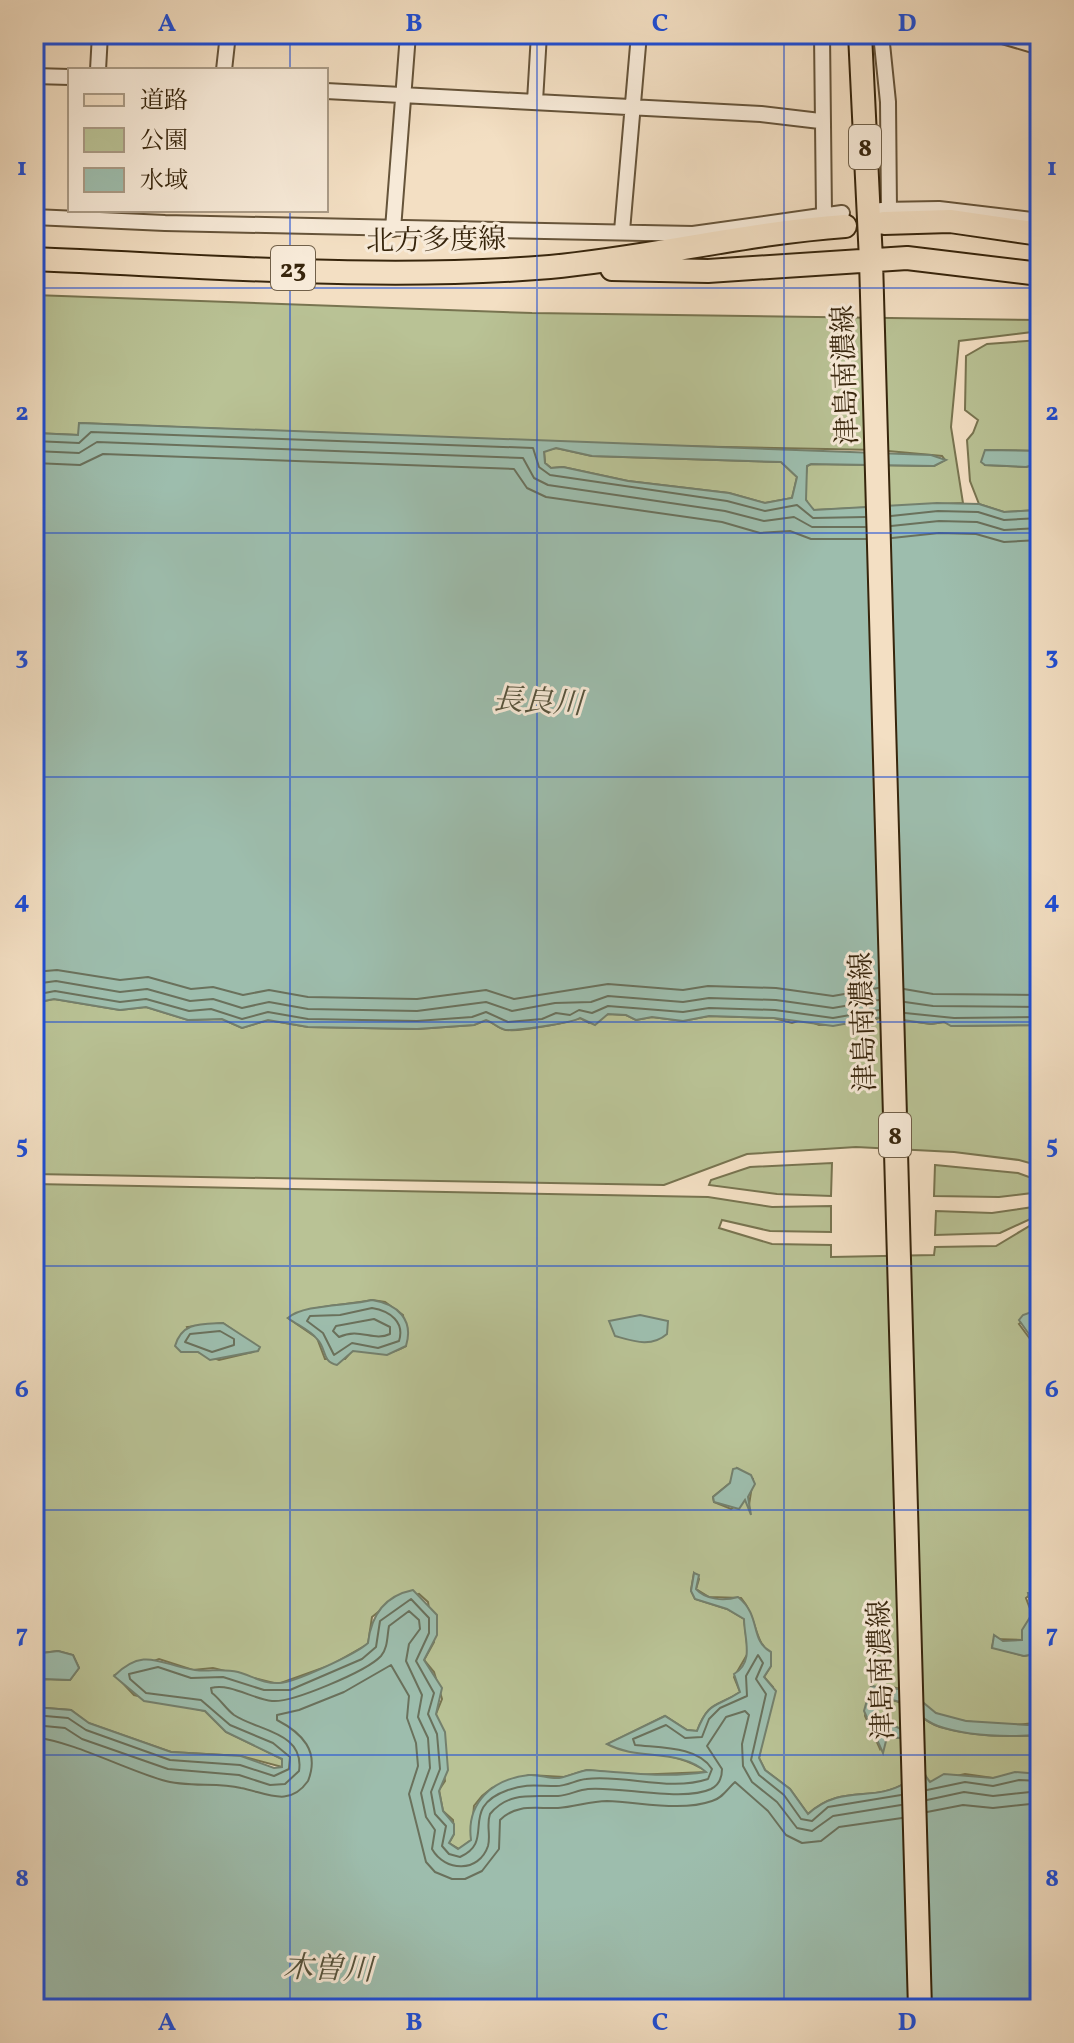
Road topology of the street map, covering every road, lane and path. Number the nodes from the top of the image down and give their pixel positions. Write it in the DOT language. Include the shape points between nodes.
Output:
graph roads {
  1 [pos="100,34"];
  2 [pos="228,34"];
  3 [pos="408,34"];
  4 [pos="539,34"];
  5 [pos="639,34"];
  6 [pos="822,34"];
  7 [pos="860,34"];
  8 [pos="881,34"];
  9 [pos="996,34"];
  10 [pos="1040,47"];
  11 [pos="98,68"];
  12 [pos="224,68"];
  13 [pos="34,76"];
  14 [pos="68,77"];
  15 [pos="328,91"];
  16 [pos="404,95"];
  17 [pos="535,101"];
  18 [pos="633,107"];
  19 [pos="820,121"];
  20 [pos="824,214"];
  21 [pos="881,214"];
  22 [pos="34,217"];
  23 [pos="165,217"];
  24 [pos="844,219"];
  25 [pos="1040,221"];
  26 [pos="393,229"];
  27 [pos="622,231"];
  28 [pos="1040,234"];
  29 [pos="34,259"];
  30 [pos="871,260"];
  31 [pos="551,267"];
  32 [pos="1040,274"];
  33 [pos="920,2009"];
  1 -- 11 [label="street"];
  2 -- 12 [label="street"];
  3 -- 16 [label="street"];
  4 -- 17 [label="street"];
  5 -- 18 [label="street"];
  6 -- 19 [label="street"];
  7 -- 30 [label="main road, 津島南濃線 / 8"];
  8 -- 21 [label="street" via="888,102"];
  9 -- 10 [label="street"];
  13 -- 14 [label="street"];
  15 -- 16 [label="street"];
  16 -- 17 [label="street"];
  16 -- 26 [label="street"];
  17 -- 18 [label="street"];
  18 -- 19 [label="street"];
  18 -- 27 [label="street"];
  19 -- 20 [label="street"];
  20 -- 24 [label="street"];
  20 -- 27 [label="street" via="693,234"];
  21 -- 25 [label="street" via="939,209"];
  21 -- 28 [label="main road"];
  22 -- 23 [label="street"];
  23 -- 26 [label="street"];
  24 -- 31 [label="main road"];
  26 -- 27 [label="street"];
  29 -- 31 [label="main road, 北方多度線 / 23" via="436,272"];
  30 -- 31 [label="main road, 23" via="708,271"];
  30 -- 32 [label="main road, 23" via="907,258"];
  30 -- 33 [label="main road, 津島南濃線 / 8"];
}
